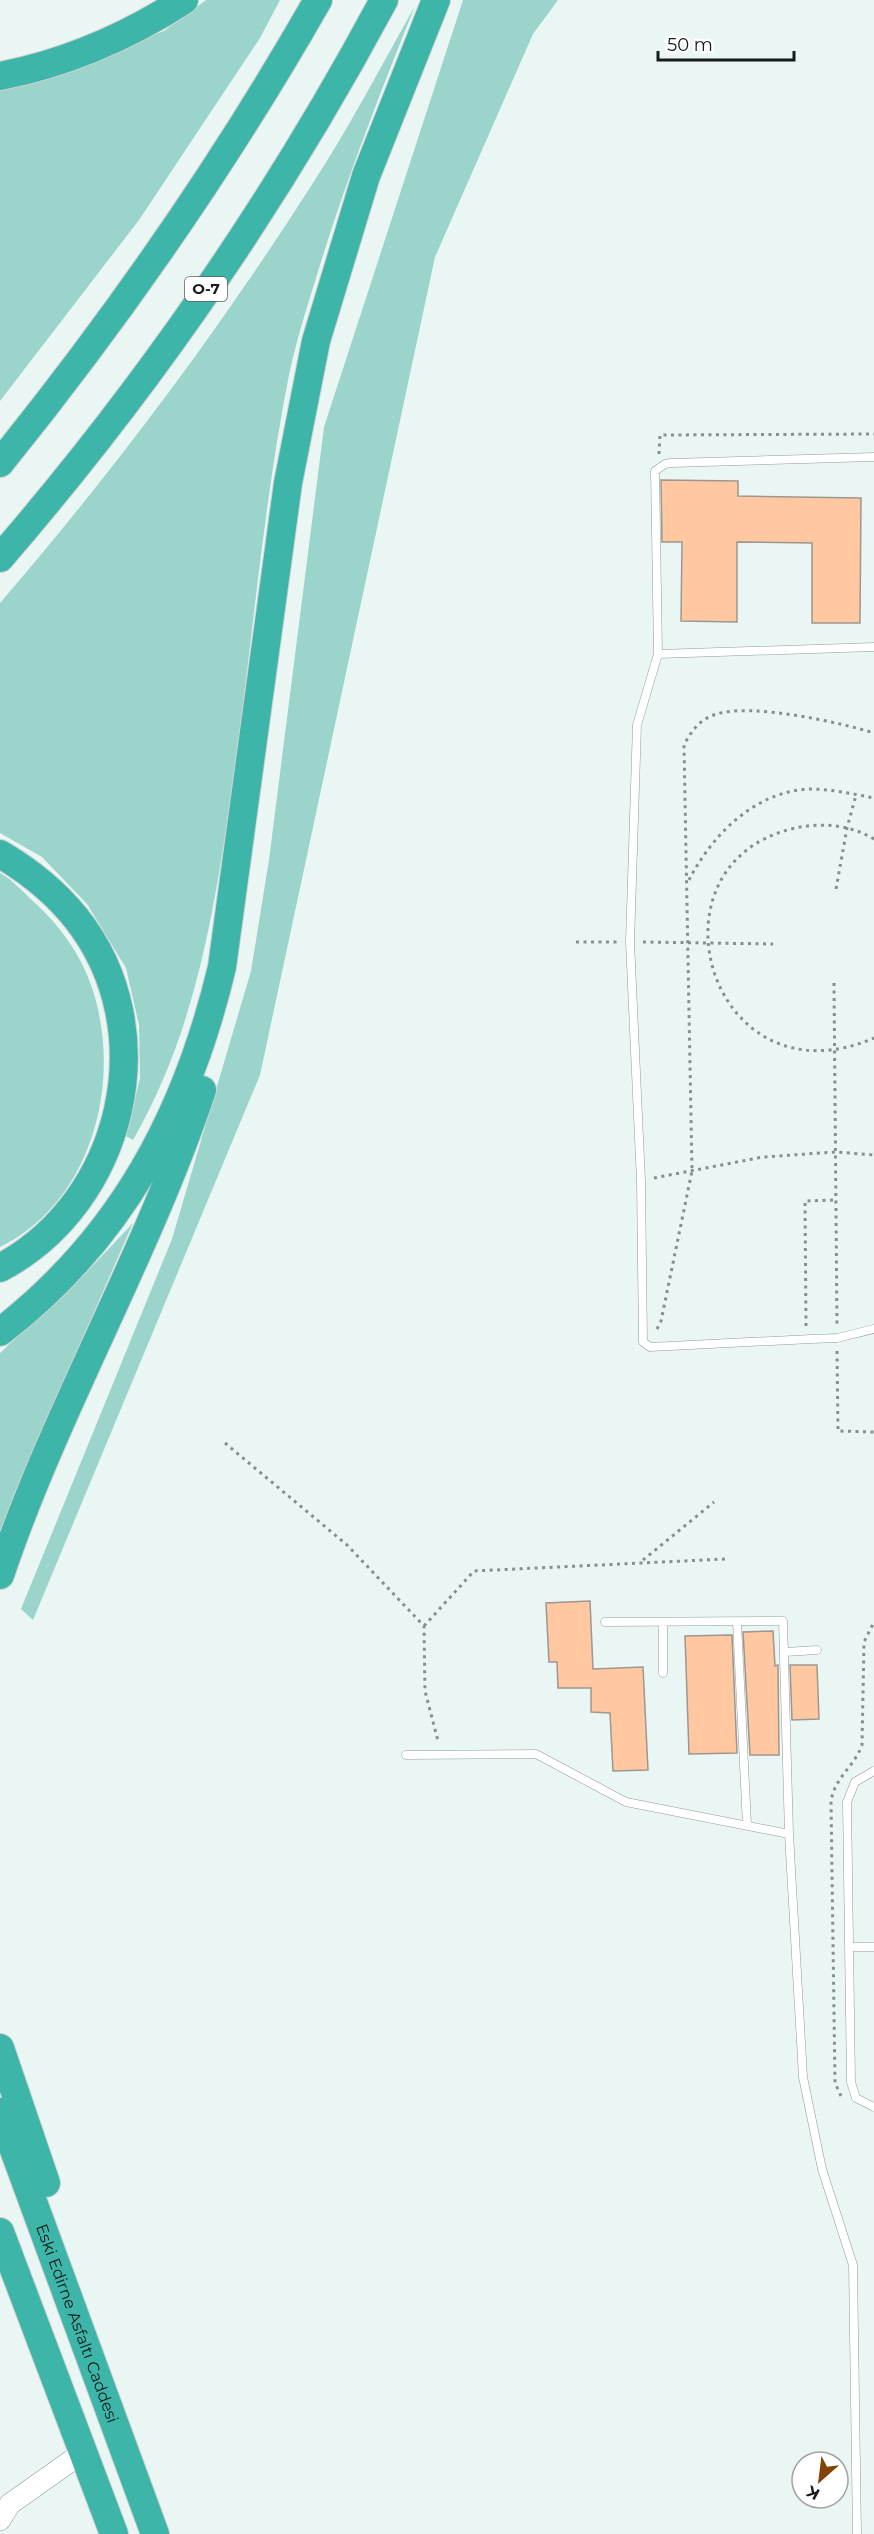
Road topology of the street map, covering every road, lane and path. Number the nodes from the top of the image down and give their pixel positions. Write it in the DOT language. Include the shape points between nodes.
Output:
graph roads {
  1 [pos="318,0"];
  2 [pos="384,0"];
  3 [pos="436,0"];
  4 [pos="182,1"];
  5 [pos="0,65"];
  6 [pos="0,76"];
  7 [pos="874,434"];
  8 [pos="874,457"];
  9 [pos="0,463"];
  10 [pos="659,467"];
  11 [pos="288,483"];
  12 [pos="0,558"];
  13 [pos="874,647"];
  14 [pos="658,654"];
  15 [pos="874,733"];
  16 [pos="856,795"];
  17 [pos="874,798"];
  18 [pos="847,828"];
  19 [pos="874,839"];
  20 [pos="0,854"];
  21 [pos="688,883"];
  22 [pos="836,889"];
  23 [pos="576,942"];
  24 [pos="630,942"];
  25 [pos="690,943"];
  26 [pos="707,943"];
  27 [pos="773,944"];
  28 [pos="834,983"];
  29 [pos="874,1038"];
  30 [pos="835,1051"];
  31 [pos="836,1152"];
  32 [pos="874,1155"];
  33 [pos="692,1171"];
  34 [pos="641,1180"];
  35 [pos="836,1200"];
  36 [pos="0,1268"];
  37 [pos="874,1329"];
  38 [pos="0,1332"];
  39 [pos="837,1338"];
  40 [pos="806,1339"];
  41 [pos="646,1345"];
  42 [pos="874,1432"];
  43 [pos="225,1443"];
  44 [pos="714,1502"];
  45 [pos="724,1559"];
  46 [pos="642,1562"];
  47 [pos="0,1575"];
  48 [pos="605,1622"];
  49 [pos="663,1622"];
  50 [pos="737,1622"];
  51 [pos="424,1626"];
  52 [pos="817,1650"];
  53 [pos="785,1652"];
  54 [pos="663,1673"];
  55 [pos="406,1755"];
  56 [pos="442,1755"];
  57 [pos="874,1771"];
  58 [pos="747,1825"];
  59 [pos="789,1834"];
  60 [pos="849,1947"];
  61 [pos="874,1947"];
  62 [pos="0,2048"];
  63 [pos="874,2107"];
  64 [pos="0,2112"];
  65 [pos="0,2232"];
  66 [pos="71,2302"];
  67 [pos="82,2453"];
  68 [pos="0,2520"];
  69 [pos="114,2534"];
  70 [pos="154,2534"];
  71 [pos="856,2534"];
  1 -- 9 [label="highway" via="183,218"];
  2 -- 12 [label="highway, O-7" via="323,108 208,286 109,422"];
  3 -- 11 [label="highway" via="366,176 338,263 316,341"];
  4 -- 5 [label="highway" via="84,42"];
  4 -- 6 [label="highway" via="115,40"];
  7 -- 10 [label="path" via="660,435"];
  8 -- 10 [label="lane" via="671,463"];
  10 -- 14 [label="lane" via="653,476"];
  11 -- 38 [label="highway" via="222,967 209,1019 172,1118 140,1179 93,1245 53,1288"];
  11 -- 47 [label="highway" via="277,653 257,851 236,976 176,1166 41,1465"];
  13 -- 14 [label="lane"];
  14 -- 24 [label="lane" via="638,725"];
  15 -- 21 [label="path" via="808,718 755,712 734,711 704,720 684,746"];
  16 -- 17 [label="path"];
  16 -- 18 [label="path"];
  16 -- 21 [label="path" via="808,789 752,808 728,825"];
  18 -- 19 [label="path"];
  18 -- 22 [label="path"];
  18 -- 26 [label="path" via="800,827 769,837 748,851 730,868 714,897"];
  20 -- 36 [label="highway" via="39,881 77,920 110,979 124,1042 123,1090 117,1119 88,1186 52,1231"];
  21 -- 25 [label="path"];
  23 -- 24 [label="path"];
  24 -- 25 [label="path"];
  24 -- 34 [label="lane"];
  25 -- 26 [label="path"];
  25 -- 33 [label="path"];
  26 -- 27 [label="path"];
  26 -- 30 [label="path" via="717,986 742,1020 776,1042 796,1049"];
  28 -- 30 [label="path"];
  29 -- 30 [label="path"];
  30 -- 31 [label="path"];
  31 -- 32 [label="path"];
  31 -- 33 [label="path" via="763,1156"];
  31 -- 35 [label="path"];
  33 -- 34 [label="path"];
  33 -- 41 [label="path" via="661,1321"];
  34 -- 41 [label="lane" via="641,1339"];
  35 -- 39 [label="path"];
  35 -- 40 [label="path" via="805,1201"];
  37 -- 39 [label="lane"];
  39 -- 40 [label="lane"];
  39 -- 42 [label="path" via="838,1431"];
  40 -- 41 [label="lane"];
  43 -- 51 [label="path" via="347,1545"];
  44 -- 46 [label="path"];
  45 -- 46 [label="path"];
  46 -- 51 [label="path" via="474,1571"];
  48 -- 49 [label="lane"];
  49 -- 50 [label="lane"];
  49 -- 54 [label="lane"];
  50 -- 53 [label="lane" via="782,1620"];
  50 -- 58 [label="lane"];
  51 -- 56 [label="path" via="425,1690"];
  52 -- 53 [label="lane"];
  53 -- 59 [label="lane"];
  55 -- 56 [label="lane"];
  56 -- 58 [label="lane" via="538,1755 626,1802"];
  57 -- 60 [label="lane" via="855,1782 847,1802"];
  58 -- 59 [label="lane"];
  59 -- 71 [label="lane" via="803,2076 822,2169 854,2265"];
  60 -- 61 [label="lane"];
  60 -- 63 [label="lane" via="851,2082 855,2098"];
  62 -- 66 [label="highway" via="60,2226"];
  64 -- 66 [label="highway, Eski Edirne Asfaltı Caddesi"];
  65 -- 67 [label="highway"];
  66 -- 70 [label="highway, Eski Edirne Asfaltı Caddesi"];
  67 -- 68 [label="street" via="10,2504"];
  67 -- 69 [label="highway"];
}
